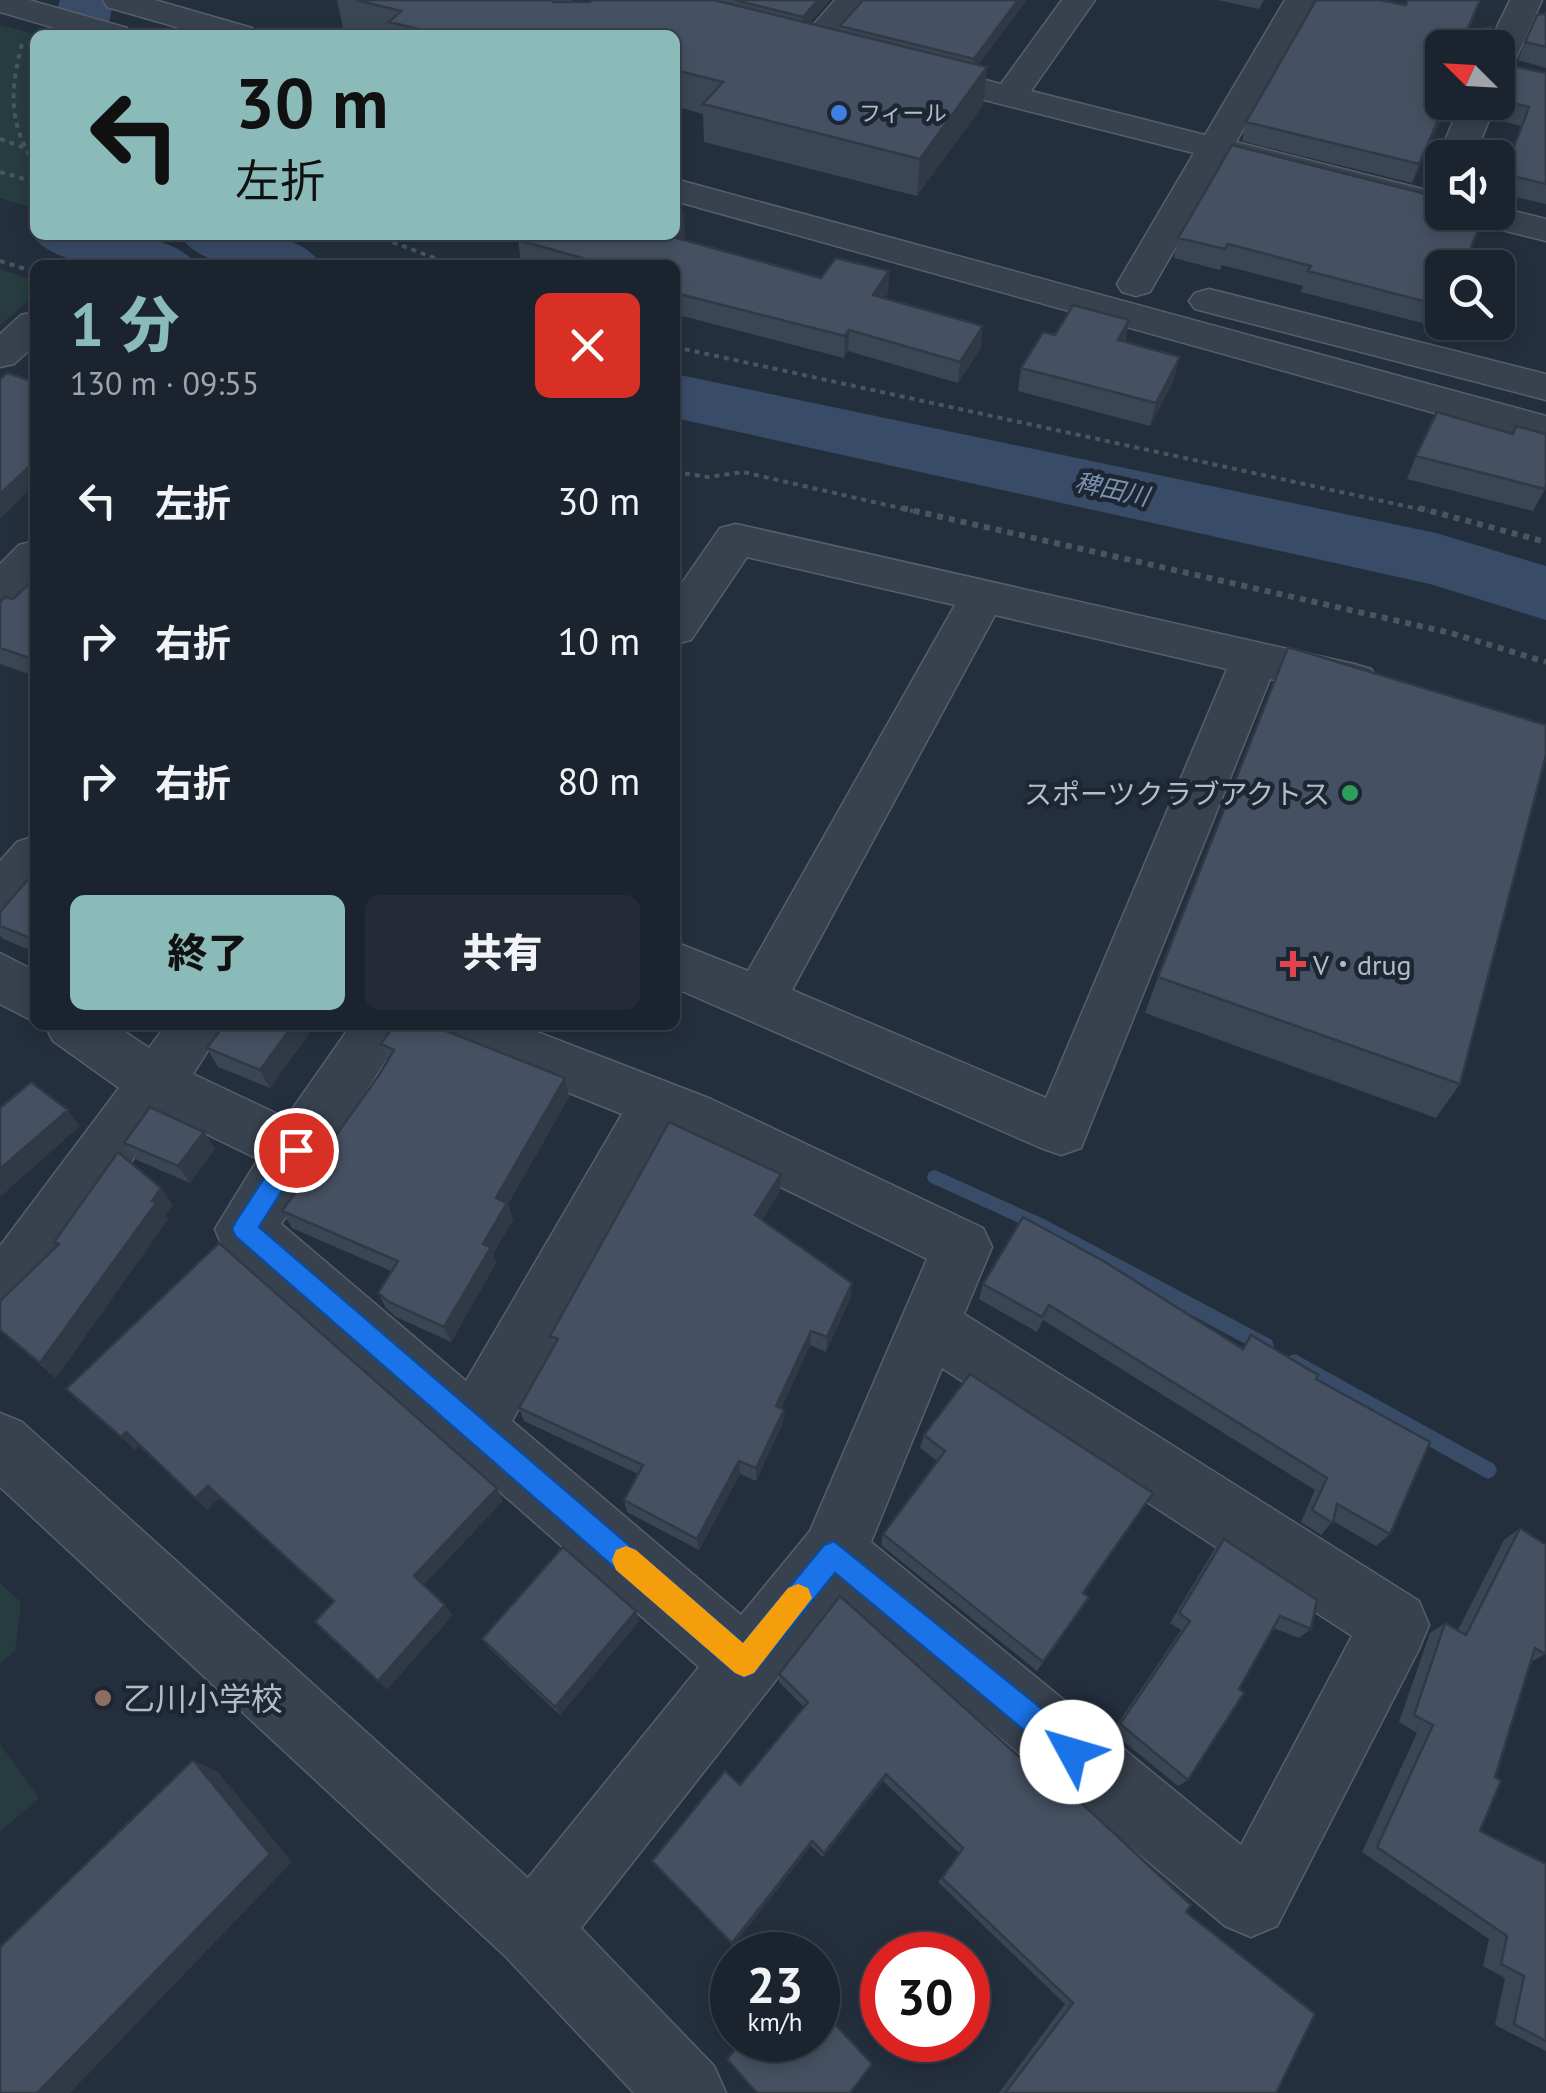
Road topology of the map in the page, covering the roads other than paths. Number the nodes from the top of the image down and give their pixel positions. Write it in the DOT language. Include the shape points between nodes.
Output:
graph roads {
  1 [pos="853,0"];
  2 [pos="1079,0"];
  3 [pos="1301,0"];
  4 [pos="1526,0"];
  5 [pos="122,1"];
  6 [pos="0,2"];
  7 [pos="97,30"];
  8 [pos="223,30"];
  9 [pos="1512,30"];
  10 [pos="774,38"];
  11 [pos="811,48"];
  12 [pos="848,56"];
  13 [pos="884,65"];
  14 [pos="1010,96"];
  15 [pos="1214,148"];
  16 [pos="680,159"];
  17 [pos="680,191"];
  18 [pos="1425,196"];
  19 [pos="1515,222"];
  20 [pos="1546,230"];
  21 [pos="1136,284"];
  22 [pos="30,328"];
  23 [pos="0,354"];
  24 [pos="1546,387"];
  25 [pos="1546,430"];
  26 [pos="30,561"];
  27 [pos="0,591"];
  28 [pos="983,596"];
  29 [pos="680,621"];
  30 [pos="1255,658"];
  31 [pos="1396,694"];
  32 [pos="30,862"];
  33 [pos="0,896"];
  34 [pos="680,966"];
  35 [pos="0,976"];
  36 [pos="30,997"];
  37 [pos="759,1001"];
  38 [pos="79,1030"];
  39 [pos="193,1030"];
  40 [pos="379,1030"];
  41 [pos="471,1030"];
  42 [pos="156,1083"];
  43 [pos="659,1102"];
  44 [pos="296,1150"];
  45 [pos="0,1289"];
  46 [pos="930,1326"];
  47 [pos="474,1428"];
  48 [pos="0,1444"];
  49 [pos="834,1554"];
  50 [pos="744,1663"];
  51 [pos="532,1930"];
  52 [pos="686,2093"];
  1 -- 11 [label="street"];
  2 -- 14 [label="street"];
  3 -- 15 [label="street"];
  4 -- 9 [label="street"];
  5 -- 8 [label="street"];
  6 -- 7 [label="street"];
  10 -- 11 [label="street"];
  11 -- 12 [label="street"];
  13 -- 14 [label="street"];
  14 -- 15 [label="street"];
  15 -- 18 [label="street"];
  15 -- 21 [label="street"];
  16 -- 21 [label="street"];
  17 -- 25 [label="street"];
  19 -- 20 [label="street"];
  21 -- 24 [label="street"];
  22 -- 23 [label="street"];
  26 -- 27 [label="street"];
  28 -- 29 [label="street" via="736,539"];
  28 -- 30 [label="street"];
  28 -- 37 [label="street"];
  30 -- 31 [label="street"];
  30 -- 37 [label="street" via="1061,1130"];
  32 -- 33 [label="street"];
  34 -- 37 [label="street"];
  35 -- 36 [label="street"];
  38 -- 42 [label="street"];
  39 -- 42 [label="street"];
  40 -- 44 [label="street"];
  41 -- 43 [label="street"];
  42 -- 44 [label="street"];
  42 -- 45 [label="street"];
  43 -- 46 [label="street" via="962,1247"];
  43 -- 47 [label="street"];
  44 -- 47 [label="street" via="244,1229"];
  46 -- 49 [label="street"];
  46 -- 49 [label="street" via="1395,1626 1251,1900"];
  47 -- 50 [label="street"];
  48 -- 51 [label="street"];
  49 -- 50 [label="street"];
  50 -- 51 [label="street"];
  51 -- 52 [label="street"];
}
